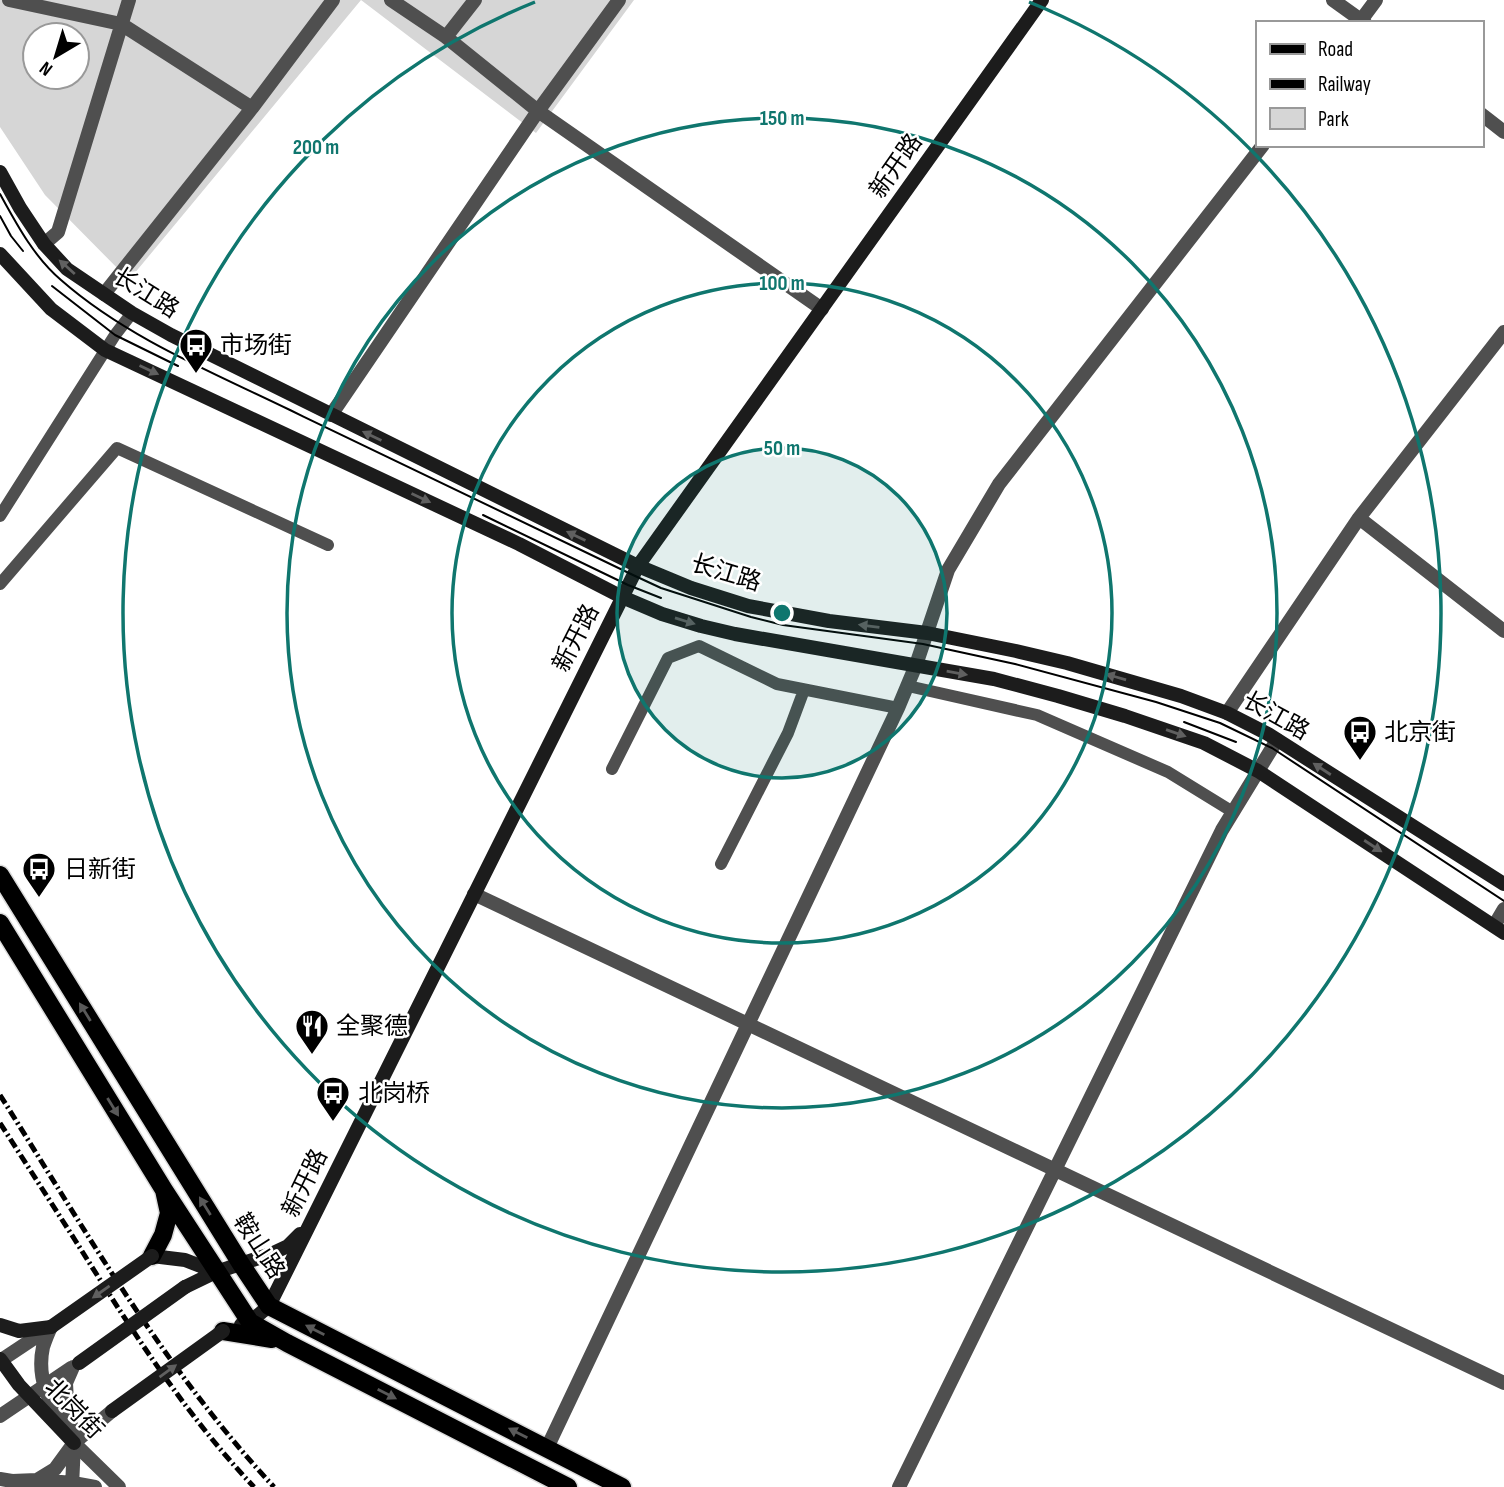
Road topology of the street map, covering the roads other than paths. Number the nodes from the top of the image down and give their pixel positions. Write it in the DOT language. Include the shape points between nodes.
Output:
graph roads {
  1 [pos="9,0"];
  2 [pos="129,0"];
  3 [pos="333,0"];
  4 [pos="391,0"];
  5 [pos="475,0"];
  6 [pos="619,0"];
  7 [pos="1042,0"];
  8 [pos="1334,0"];
  9 [pos="1376,0"];
  10 [pos="1361,21"];
  11 [pos="1363,21"];
  12 [pos="121,24"];
  13 [pos="446,37"];
  14 [pos="252,108"];
  15 [pos="538,111"];
  16 [pos="1483,116"];
  17 [pos="1504,132"];
  18 [pos="1261,147"];
  19 [pos="0,172"];
  20 [pos="44,244"];
  21 [pos="0,254"];
  22 [pos="104,294"];
  23 [pos="822,309"];
  24 [pos="132,313"];
  25 [pos="1504,332"];
  26 [pos="105,350"];
  27 [pos="331,415"];
  28 [pos="0,516"];
  29 [pos="1359,518"];
  30 [pos="328,545"];
  31 [pos="638,566"];
  32 [pos="0,584"];
  33 [pos="622,597"];
  34 [pos="1504,631"];
  35 [pos="927,633"];
  36 [pos="916,665"];
  37 [pos="908,686"];
  38 [pos="804,690"];
  39 [pos="898,708"];
  40 [pos="1227,713"];
  41 [pos="1277,740"];
  42 [pos="611,769"];
  43 [pos="1258,771"];
  44 [pos="1233,811"];
  45 [pos="722,864"];
  46 [pos="0,874"];
  47 [pos="1504,884"];
  48 [pos="474,894"];
  49 [pos="1504,909"];
  50 [pos="0,923"];
  51 [pos="1499,930"];
  52 [pos="747,1025"];
  53 [pos="1054,1169"];
  54 [pos="164,1190"];
  55 [pos="310,1222"];
  56 [pos="152,1256"];
  57 [pos="241,1264"];
  58 [pos="216,1272"];
  59 [pos="269,1306"];
  60 [pos="250,1322"];
  61 [pos="0,1325"];
  62 [pos="51,1327"];
  63 [pos="223,1331"];
  64 [pos="287,1343"];
  65 [pos="0,1360"];
  66 [pos="76,1365"];
  67 [pos="1504,1383"];
  68 [pos="43,1387"];
  69 [pos="30,1396"];
  70 [pos="112,1411"];
  71 [pos="0,1416"];
  72 [pos="75,1443"];
  73 [pos="547,1448"];
  74 [pos="0,1479"];
  75 [pos="37,1480"];
  76 [pos="73,1485"];
  77 [pos="95,1487"];
  78 [pos="119,1487"];
  79 [pos="568,1487"];
  80 [pos="622,1487"];
  81 [pos="899,1487"];
  1 -- 12 [label="street"];
  2 -- 12 [label="street"];
  3 -- 14 [label="street"];
  4 -- 13 [label="street"];
  5 -- 13 [label="street"];
  6 -- 15 [label="street"];
  7 -- 23 [label="main road, 新开路"];
  8 -- 10 [label="street"];
  9 -- 11 [label="street"];
  12 -- 14 [label="street"];
  12 -- 20 [label="street" via="58,232"];
  13 -- 15 [label="street"];
  14 -- 22 [label="street"];
  15 -- 23 [label="street"];
  15 -- 27 [label="street"];
  16 -- 17 [label="street"];
  18 -- 35 [label="street" via="999,484 948,570"];
  19 -- 20 [label="main road, 长江路"];
  22 -- 20 [label="main road, 长江路, one-way" via="67,269"];
  21 -- 26 [label="main road" via="51,309"];
  22 -- 24 [label="main road, 长江路"];
  23 -- 31 [label="main road, 新开路"];
  24 -- 26 [label="lane"];
  24 -- 27 [label="main road, 长江路"];
  25 -- 29 [label="street"];
  26 -- 28 [label="lane"];
  26 -- 33 [label="main road, one-way"];
  31 -- 27 [label="main road, 长江路, one-way"];
  29 -- 34 [label="street"];
  29 -- 40 [label="street"];
  30 -- 32 [label="lane" via="117,448"];
  31 -- 33 [label="main road, 新开路"];
  35 -- 31 [label="main road, 长江路, one-way" via="748,606"];
  33 -- 36 [label="main road, one-way" via="712,629"];
  33 -- 48 [label="main road, 新开路"];
  35 -- 36 [label="street"];
  40 -- 35 [label="main road, 长江路, one-way" via="1066,663"];
  36 -- 37 [label="street"];
  36 -- 43 [label="main road, one-way" via="994,679 1098,708 1204,743"];
  37 -- 39 [label="street"];
  37 -- 44 [label="lane" via="1037,715 1168,772"];
  38 -- 39 [label="lane"];
  38 -- 42 [label="lane" via="777,684 699,646 668,658"];
  38 -- 45 [label="lane" via="788,733"];
  39 -- 52 [label="street"];
  40 -- 41 [label="main road, 长江路"];
  41 -- 43 [label="street"];
  47 -- 41 [label="main road, 长江路, one-way"];
  43 -- 44 [label="street"];
  43 -- 51 [label="main road, one-way"];
  44 -- 53 [label="street"];
  57 -- 46 [label="main road, 鞍山路, one-way"];
  48 -- 52 [label="street"];
  48 -- 55 [label="main road, 新开路"];
  49 -- 51 [label="street"];
  50 -- 54 [label="main road, one-way"];
  52 -- 53 [label="street"];
  52 -- 73 [label="street"];
  53 -- 67 [label="street"];
  53 -- 81 [label="street"];
  54 -- 56 [label="main road" via="169,1213"];
  54 -- 58 [label="main road, 鞍山路"];
  55 -- 57 [label="main road" via="288,1246"];
  55 -- 59 [label="main road, 新开路"];
  56 -- 58 [label="main road" via="185,1259"];
  56 -- 62 [label="main road, one-way, bridge"];
  57 -- 58 [label="main road"];
  57 -- 59 [label="main road, 鞍山路"];
  58 -- 60 [label="main road, 鞍山路"];
  58 -- 66 [label="main road, bridge" via="185,1287"];
  59 -- 60 [label="main road, 新开路"];
  73 -- 59 [label="main road, 鞍山路, one-way"];
  60 -- 63 [label="main road, 新开路"];
  60 -- 64 [label="main road, 鞍山路"];
  61 -- 62 [label="main road" via="19,1331"];
  62 -- 65 [label="street"];
  62 -- 68 [label="street" via="43,1348"];
  63 -- 64 [label="main road"];
  70 -- 63 [label="main road, one-way, bridge"];
  64 -- 79 [label="main road, 鞍山路, one-way"];
  65 -- 69 [label="main road, 北岗街"];
  66 -- 68 [label="street"];
  66 -- 72 [label="street" via="66,1383"];
  68 -- 69 [label="street"];
  68 -- 72 [label="street"];
  69 -- 71 [label="street"];
  69 -- 72 [label="main road, 北岗街"];
  70 -- 72 [label="street"];
  72 -- 75 [label="street" via="55,1469"];
  72 -- 76 [label="street"];
  72 -- 78 [label="street, 北岗街"];
  73 -- 80 [label="main road, 鞍山路"];
  74 -- 75 [label="street"];
  75 -- 76 [label="street"];
  76 -- 77 [label="street"];
}
